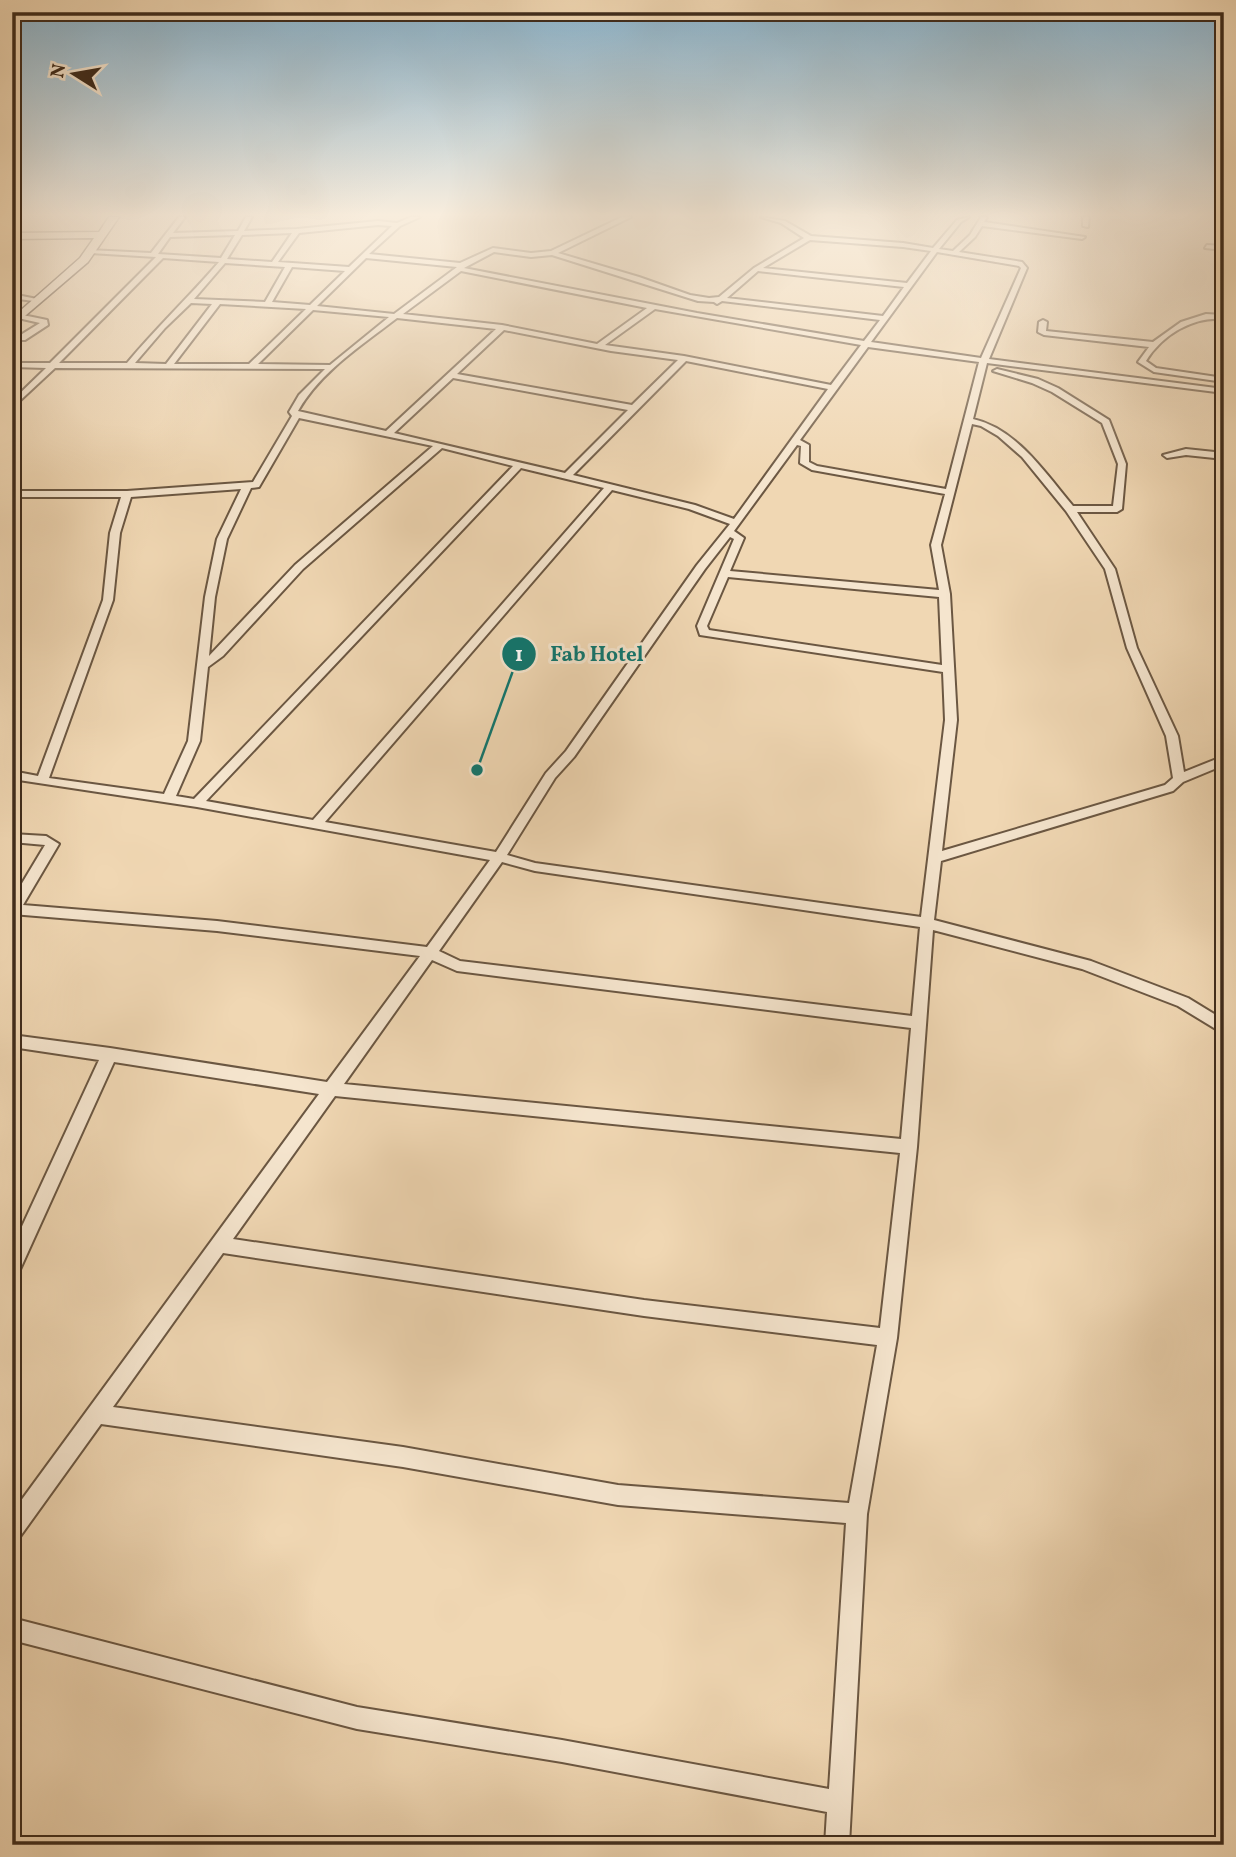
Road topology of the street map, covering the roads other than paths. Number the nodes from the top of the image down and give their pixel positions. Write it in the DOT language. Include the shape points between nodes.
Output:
graph roads {
  1 [pos="217,303"];
  2 [pos="29,304"];
  3 [pos="33,304"];
  4 [pos="112,304"];
  5 [pos="186,304"];
  6 [pos="250,304"];
  7 [pos="267,304"];
  8 [pos="316,304"];
  9 [pos="413,304"];
  10 [pos="637,304"];
  11 [pos="714,304"];
  12 [pos="761,304"];
  13 [pos="895,304"];
  14 [pos="1009,304"];
  15 [pos="653,307"];
  16 [pos="312,308"];
  17 [pos="399,315"];
  18 [pos="697,316"];
  19 [pos="1224,317"];
  20 [pos="885,318"];
  21 [pos="15,319"];
  22 [pos="1043,321"];
  23 [pos="281,322"];
  24 [pos="293,326"];
  25 [pos="502,327"];
  26 [pos="22,338"];
  27 [pos="867,344"];
  28 [pos="1155,345"];
  29 [pos="599,346"];
  30 [pos="684,358"];
  31 [pos="12,365"];
  32 [pos="983,365"];
  33 [pos="53,366"];
  34 [pos="252,366"];
  35 [pos="128,367"];
  36 [pos="167,367"];
  37 [pos="330,367"];
  38 [pos="451,375"];
  39 [pos="1224,380"];
  40 [pos="833,388"];
  41 [pos="1224,391"];
  42 [pos="12,405"];
  43 [pos="633,408"];
  44 [pos="297,415"];
  45 [pos="967,420"];
  46 [pos="388,434"];
  47 [pos="795,441"];
  48 [pos="440,445"];
  49 [pos="1167,455"];
  50 [pos="1224,456"];
  51 [pos="519,465"];
  52 [pos="566,477"];
  53 [pos="246,488"];
  54 [pos="610,488"];
  55 [pos="949,492"];
  56 [pos="12,494"];
  57 [pos="127,494"];
  58 [pos="1070,509"];
  59 [pos="732,527"];
  60 [pos="724,574"];
  61 [pos="944,594"];
  62 [pos="202,666"];
  63 [pos="948,669"];
  64 [pos="1224,760"];
  65 [pos="12,775"];
  66 [pos="1179,779"];
  67 [pos="42,781"];
  68 [pos="168,799"];
  69 [pos="197,803"];
  70 [pos="316,824"];
  71 [pos="12,838"];
  72 [pos="499,857"];
  73 [pos="935,858"];
  74 [pos="13,909"];
  75 [pos="927,923"];
  76 [pos="429,953"];
  77 [pos="919,1023"];
  78 [pos="1224,1028"];
  79 [pos="12,1041"];
  80 [pos="110,1054"];
  81 [pos="330,1089"];
  82 [pos="909,1147"];
  83 [pos="220,1245"];
  84 [pos="12,1268"];
  85 [pos="888,1338"];
  86 [pos="95,1414"];
  87 [pos="858,1514"];
  88 [pos="12,1531"];
  89 [pos="12,1629"];
  90 [pos="838,1802"];
  91 [pos="837,1845"];
  1 -- 36 [label="street"];
  2 -- 21 [label="street"];
  3 -- 21 [label="street"];
  4 -- 33 [label="street"];
  5 -- 35 [label="street"];
  6 -- 7 [label="street"];
  7 -- 16 [label="street"];
  8 -- 16 [label="street"];
  9 -- 17 [label="street"];
  10 -- 15 [label="street"];
  11 -- 18 [label="street"];
  12 -- 20 [label="street"];
  13 -- 20 [label="street"];
  14 -- 32 [label="street"];
  15 -- 18 [label="street"];
  15 -- 29 [label="street"];
  16 -- 17 [label="street"];
  16 -- 24 [label="street"];
  17 -- 25 [label="street"];
  17 -- 37 [label="street"];
  18 -- 27 [label="street"];
  19 -- 28 [label="street" via="1199,317"];
  20 -- 27 [label="street"];
  21 -- 26 [label="street" via="44,322"];
  22 -- 28 [label="street" via="1044,333"];
  23 -- 24 [label="street"];
  24 -- 34 [label="street"];
  25 -- 29 [label="street"];
  25 -- 38 [label="street"];
  27 -- 32 [label="street"];
  27 -- 40 [label="street"];
  28 -- 39 [label="street" via="1142,362 1149,369"];
  29 -- 30 [label="street"];
  30 -- 40 [label="street"];
  30 -- 43 [label="street"];
  31 -- 33 [label="street"];
  32 -- 41 [label="street"];
  32 -- 45 [label="street"];
  32 -- 58 [label="street" via="1035,381 1106,422 1122,464 1117,509"];
  33 -- 35 [label="street"];
  33 -- 42 [label="street"];
  34 -- 36 [label="street"];
  34 -- 37 [label="street"];
  35 -- 36 [label="street"];
  37 -- 44 [label="street" via="298,400 293,412"];
  38 -- 43 [label="street"];
  38 -- 46 [label="street"];
  40 -- 47 [label="street"];
  43 -- 52 [label="street"];
  44 -- 46 [label="street"];
  44 -- 53 [label="street" via="256,485"];
  45 -- 55 [label="street"];
  45 -- 58 [label="street" via="1001,434"];
  46 -- 48 [label="street"];
  47 -- 55 [label="street" via="805,445 804,463 815,468"];
  47 -- 59 [label="street"];
  48 -- 51 [label="street"];
  48 -- 62 [label="street" via="299,567 219,654"];
  49 -- 50 [label="street"];
  51 -- 52 [label="street"];
  51 -- 69 [label="street"];
  52 -- 54 [label="street"];
  53 -- 57 [label="street"];
  53 -- 62 [label="street" via="222,539"];
  54 -- 59 [label="street" via="692,507"];
  54 -- 70 [label="street"];
  55 -- 61 [label="street" via="936,545"];
  56 -- 57 [label="street"];
  57 -- 67 [label="street" via="115,533 108,600"];
  58 -- 66 [label="street" via="1110,569 1132,648 1172,736"];
  59 -- 60 [label="street" via="739,538"];
  59 -- 72 [label="street" via="550,776"];
  60 -- 61 [label="street"];
  60 -- 63 [label="street" via="702,626 704,633"];
  61 -- 63 [label="street"];
  62 -- 68 [label="street" via="194,741"];
  63 -- 73 [label="street" via="951,720"];
  64 -- 66 [label="street"];
  65 -- 67 [label="street"];
  66 -- 73 [label="street" via="1169,788"];
  67 -- 68 [label="street"];
  68 -- 69 [label="street"];
  69 -- 70 [label="street"];
  70 -- 72 [label="street"];
  71 -- 74 [label="street" via="46,839 52,844"];
  72 -- 75 [label="street" via="535,867"];
  72 -- 76 [label="street"];
  73 -- 75 [label="street"];
  74 -- 76 [label="street" via="217,926"];
  75 -- 77 [label="street"];
  75 -- 78 [label="street" via="1086,965 1183,1002"];
  76 -- 77 [label="street" via="457,966"];
  76 -- 81 [label="street"];
  77 -- 82 [label="street"];
  79 -- 80 [label="street"];
  80 -- 81 [label="street"];
  80 -- 84 [label="street"];
  81 -- 82 [label="street"];
  81 -- 83 [label="street"];
  82 -- 85 [label="street"];
  83 -- 85 [label="street" via="644,1308"];
  83 -- 86 [label="street"];
  85 -- 87 [label="street"];
  86 -- 87 [label="street" via="403,1457 618,1495"];
  86 -- 88 [label="street"];
  87 -- 90 [label="street"];
  89 -- 90 [label="street" via="357,1718"];
  90 -- 91 [label="street"];
}
